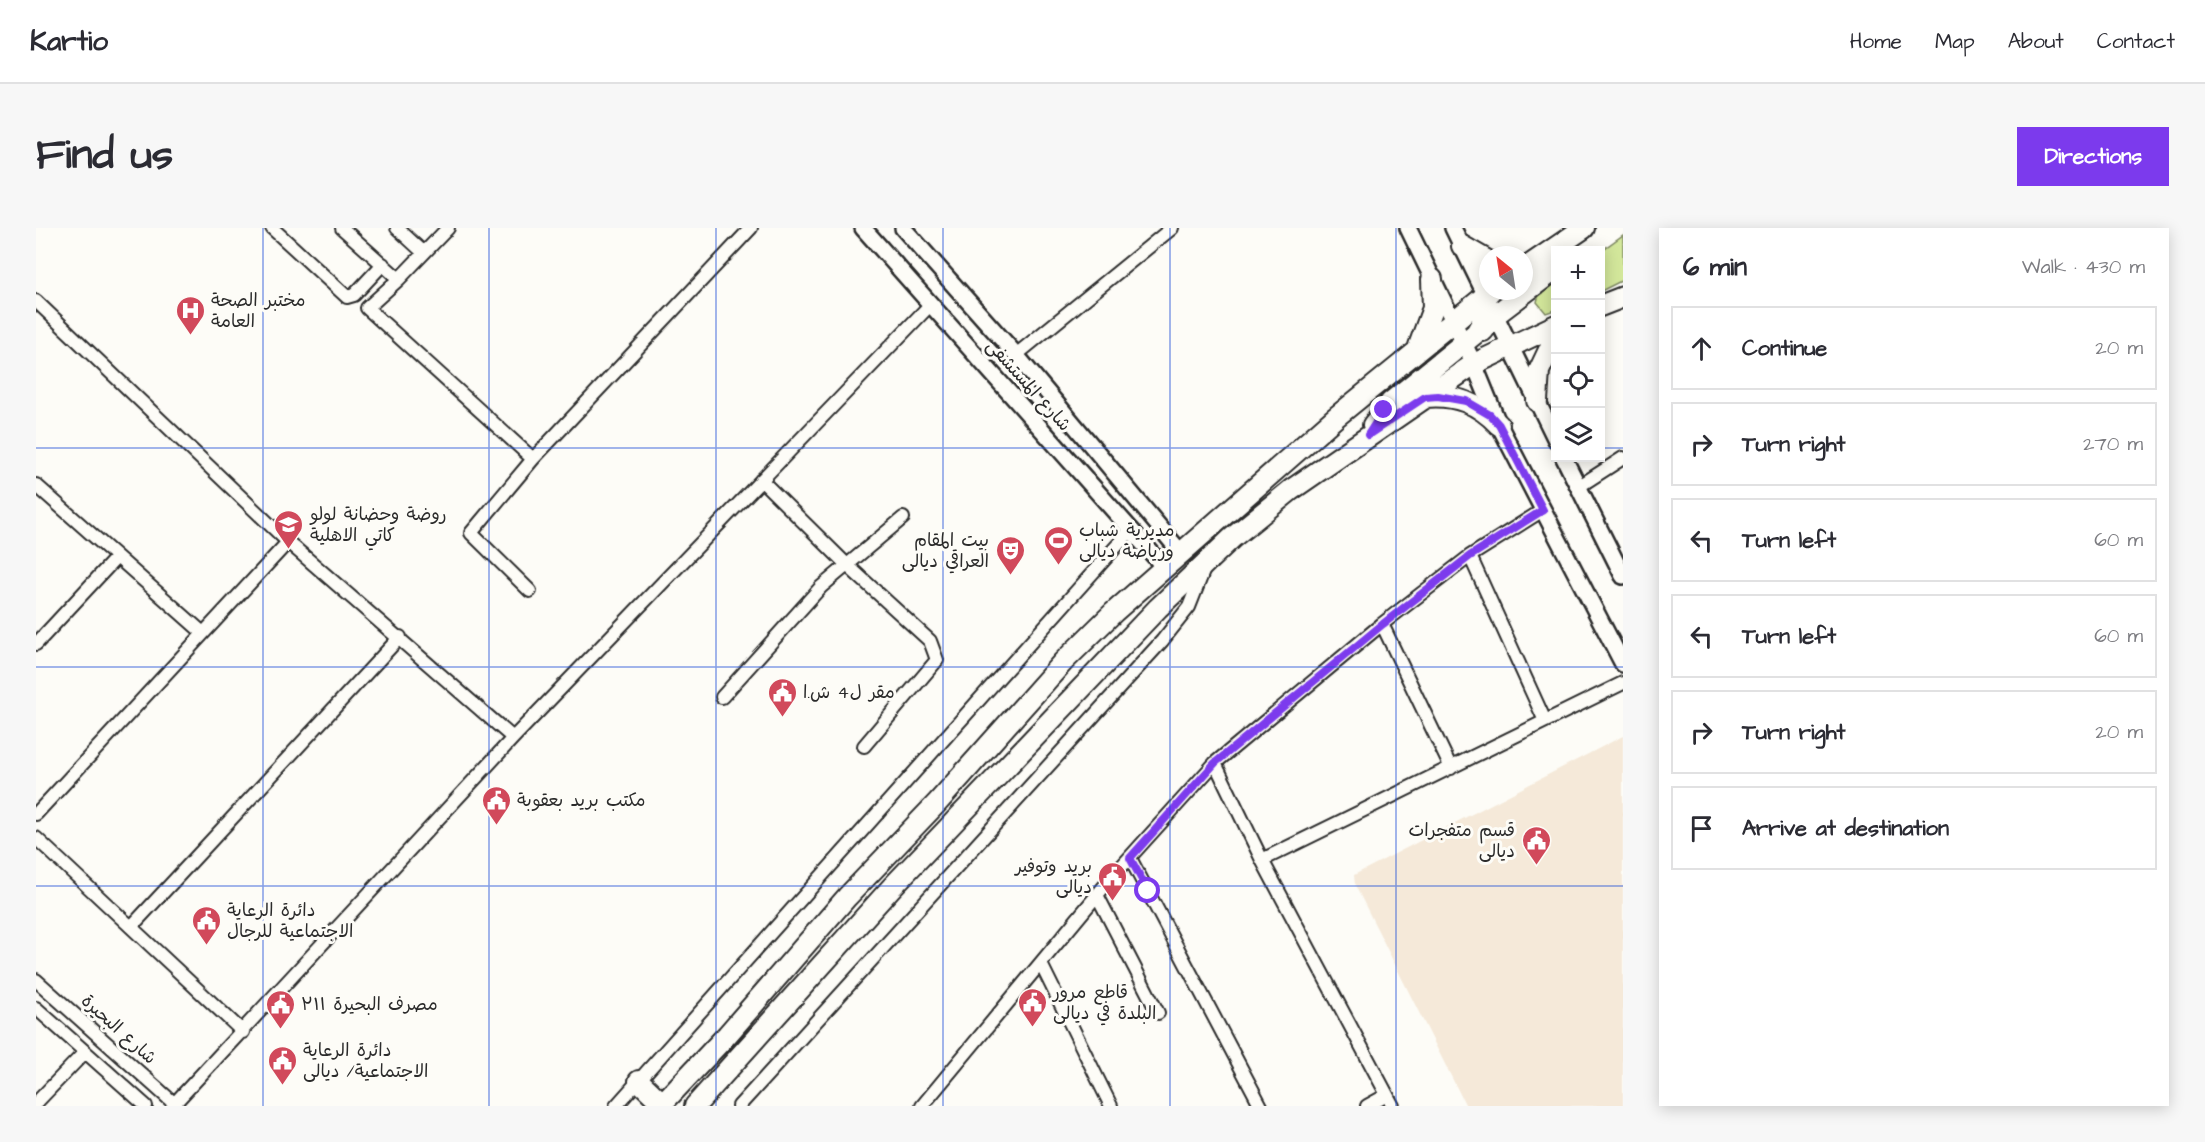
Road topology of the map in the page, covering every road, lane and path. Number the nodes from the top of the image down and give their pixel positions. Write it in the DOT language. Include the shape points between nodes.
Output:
graph roads {
  1 [pos="272,228"];
  2 [pos="342,228"];
  3 [pos="397,228"];
  4 [pos="448,228"];
  5 [pos="751,228"];
  6 [pos="863,228"];
  7 [pos="903,228"];
  8 [pos="1172,228"];
  9 [pos="1408,228"];
  10 [pos="1453,228"];
  11 [pos="1585,228"];
  12 [pos="1462,246"];
  13 [pos="1575,246"];
  14 [pos="424,253"];
  15 [pos="1479,256"];
  16 [pos="1533,261"];
  17 [pos="382,264"];
  18 [pos="1551,273"];
  19 [pos="1479,278"];
  20 [pos="399,279"];
  21 [pos="1432,279"];
  22 [pos="1623,297"];
  23 [pos="1479,299"];
  24 [pos="1486,300"];
  25 [pos="1489,300"];
  26 [pos="36,301"];
  27 [pos="931,304"];
  28 [pos="1605,304"];
  29 [pos="1494,316"];
  30 [pos="1452,321"];
  31 [pos="1551,328"];
  32 [pos="1464,344"];
  33 [pos="1509,346"];
  34 [pos="1551,346"];
  35 [pos="1416,349"];
  36 [pos="1016,355"];
  37 [pos="1474,364"];
  38 [pos="1425,397"];
  39 [pos="1536,401"];
  40 [pos="1499,425"];
  41 [pos="1551,430"];
  42 [pos="1368,435"];
  43 [pos="1623,458"];
  44 [pos="533,459"];
  45 [pos="1566,462"];
  46 [pos="1109,466"];
  47 [pos="761,480"];
  48 [pos="1089,482"];
  49 [pos="36,485"];
  50 [pos="1578,487"];
  51 [pos="1543,510"];
  52 [pos="903,518"];
  53 [pos="1131,530"];
  54 [pos="288,542"];
  55 [pos="1182,554"];
  56 [pos="1470,556"];
  57 [pos="116,558"];
  58 [pos="1208,561"];
  59 [pos="847,565"];
  60 [pos="1164,567"];
  61 [pos="1623,576"];
  62 [pos="530,591"];
  63 [pos="1383,624"];
  64 [pos="203,633"];
  65 [pos="400,637"];
  66 [pos="36,644"];
  67 [pos="1623,663"];
  68 [pos="1623,683"];
  69 [pos="722,697"];
  70 [pos="1545,721"];
  71 [pos="513,738"];
  72 [pos="864,746"];
  73 [pos="1215,763"];
  74 [pos="1451,768"];
  75 [pos="36,814"];
  76 [pos="36,838"];
  77 [pos="1130,858"];
  78 [pos="1262,860"];
  79 [pos="1097,895"];
  80 [pos="132,926"];
  81 [pos="1041,964"];
  82 [pos="36,980"];
  83 [pos="58,1000"];
  84 [pos="40,1011"];
  85 [pos="1158,1013"];
  86 [pos="243,1032"];
  87 [pos="86,1052"];
  88 [pos="639,1081"];
  89 [pos="1390,1100"];
  90 [pos="36,1103"];
  91 [pos="661,1104"];
  92 [pos="176,1105"];
  93 [pos="146,1106"];
  94 [pos="616,1106"];
  95 [pos="695,1106"];
  96 [pos="739,1106"];
  97 [pos="922,1106"];
  98 [pos="1111,1106"];
  99 [pos="1261,1106"];
  100 [pos="1367,1106"];
  1 -- 17 [label="street" via="347,297 354,295"];
  2 -- 17 [label="street"];
  3 -- 14 [label="street"];
  4 -- 14 [label="street"];
  5 -- 44 [label="street"];
  6 -- 27 [label="street, شارع المستشفى"];
  7 -- 36 [label="street, شارع المستشفى"];
  8 -- 36 [label="street"];
  9 -- 21 [label="street"];
  10 -- 12 [label="street"];
  11 -- 13 [label="main road"];
  11 -- 16 [label="main road"];
  12 -- 15 [label="main road"];
  12 -- 19 [label="street"];
  14 -- 20 [label="street"];
  17 -- 20 [label="street"];
  18 -- 29 [label="main road"];
  20 -- 44 [label="street" via="367,308"];
  21 -- 30 [label="street"];
  21 -- 35 [label="main road" via="1429,323"];
  22 -- 28 [label="main road"];
  23 -- 30 [label="main road"];
  24 -- 32 [label="main road" via="1480,327"];
  25 -- 29 [label="street"];
  26 -- 54 [label="street"];
  27 -- 47 [label="street"];
  27 -- 48 [label="street, شارع المستشفى"];
  29 -- 33 [label="street"];
  29 -- 37 [label="main road" via="1479,339"];
  30 -- 32 [label="street"];
  30 -- 35 [label="main road"];
  31 -- 33 [label="main road"];
  32 -- 37 [label="street"];
  32 -- 42 [label="main road" via="1392,402"];
  33 -- 37 [label="main road"];
  33 -- 39 [label="street"];
  34 -- 39 [label="main road" via="1539,371"];
  35 -- 55 [label="main road"];
  36 -- 46 [label="street, شارع المستشفى"];
  37 -- 38 [label="main road"];
  37 -- 40 [label="street"];
  38 -- 40 [label="main road" via="1466,401"];
  38 -- 42 [label="main road"];
  39 -- 41 [label="street"];
  40 -- 51 [label="street"];
  42 -- 58 [label="main road" via="1291,490"];
  43 -- 50 [label="street"];
  44 -- 62 [label="street" via="471,533"];
  45 -- 50 [label="street"];
  46 -- 48 [label="street" via="1108,481 1099,486"];
  46 -- 55 [label="street, شارع المستشفى"];
  47 -- 59 [label="street"];
  47 -- 71 [label="street"];
  48 -- 53 [label="street, شارع المستشفى"];
  49 -- 57 [label="street"];
  50 -- 61 [label="street"];
  51 -- 56 [label="street"];
  51 -- 67 [label="street"];
  52 -- 59 [label="street"];
  53 -- 60 [label="street, شارع المستشفى"];
  53 -- 88 [label="street"];
  54 -- 64 [label="street"];
  54 -- 65 [label="street"];
  55 -- 60 [label="main road"];
  56 -- 63 [label="street"];
  56 -- 70 [label="street"];
  57 -- 64 [label="street"];
  57 -- 66 [label="street"];
  58 -- 95 [label="main road" via="1158,608 891,888"];
  58 -- 96 [label="street" via="1189,607 1162,641"];
  59 -- 69 [label="street" via="821,587"];
  59 -- 72 [label="street" via="930,641 937,660"];
  60 -- 91 [label="main road" via="1063,662"];
  63 -- 73 [label="street"];
  63 -- 74 [label="street"];
  64 -- 75 [label="street"];
  65 -- 71 [label="street"];
  65 -- 80 [label="street"];
  68 -- 70 [label="street"];
  70 -- 74 [label="street"];
  71 -- 86 [label="street"];
  73 -- 77 [label="street"];
  73 -- 78 [label="street"];
  74 -- 78 [label="street"];
  76 -- 80 [label="street"];
  77 -- 79 [label="street"];
  77 -- 99 [label="street"];
  78 -- 89 [label="street"];
  79 -- 81 [label="street"];
  79 -- 85 [label="street"];
  80 -- 86 [label="street"];
  81 -- 97 [label="street"];
  81 -- 98 [label="street"];
  82 -- 83 [label="street, شارع البحيرة"];
  83 -- 84 [label="street"];
  83 -- 92 [label="street, شارع البحيرة"];
  84 -- 87 [label="street"];
  86 -- 92 [label="street"];
  87 -- 90 [label="street"];
  87 -- 93 [label="street"];
  88 -- 91 [label="main road"];
  88 -- 94 [label="street"];
  89 -- 100 [label="street"];
}
